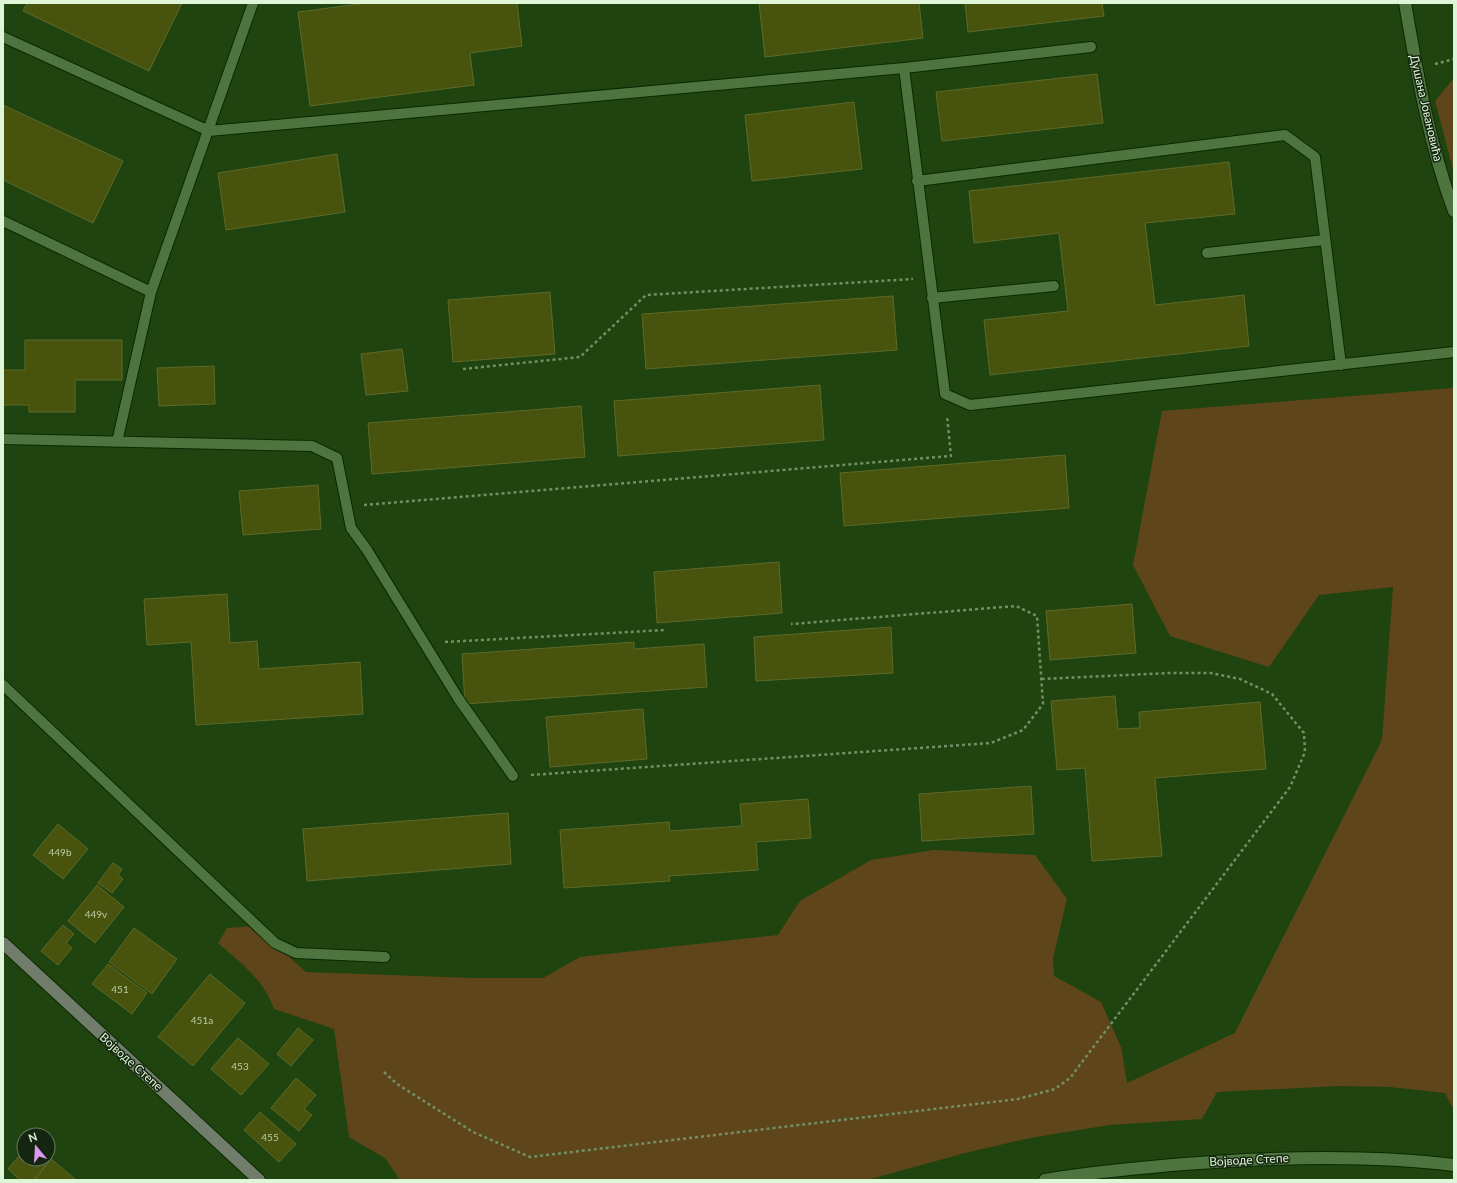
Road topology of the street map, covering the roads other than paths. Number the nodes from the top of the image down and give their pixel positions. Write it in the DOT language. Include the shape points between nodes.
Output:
graph roads {
  1 [pos="253,3"];
  2 [pos="1405,3"];
  3 [pos="3,37"];
  4 [pos="1091,47"];
  5 [pos="904,68"];
  6 [pos="208,131"];
  7 [pos="917,181"];
  8 [pos="1454,211"];
  9 [pos="3,221"];
  10 [pos="1325,240"];
  11 [pos="1208,253"];
  12 [pos="1054,286"];
  13 [pos="151,292"];
  14 [pos="932,298"];
  15 [pos="1454,352"];
  16 [pos="1341,365"];
  17 [pos="3,439"];
  18 [pos="117,442"];
  19 [pos="3,685"];
  20 [pos="513,776"];
  21 [pos="3,943"];
  22 [pos="384,956"];
  23 [pos="1454,1165"];
  24 [pos="258,1180"];
  25 [pos="1045,1180"];
  1 -- 6 [label="lane"];
  2 -- 8 [label="street, Душана Јовановића" via="1421,94 1445,187"];
  3 -- 6 [label="lane"];
  4 -- 5 [label="lane"];
  5 -- 6 [label="lane"];
  5 -- 7 [label="lane"];
  6 -- 13 [label="lane"];
  7 -- 10 [label="lane" via="1285,135 1314,157"];
  7 -- 14 [label="lane"];
  9 -- 13 [label="lane"];
  10 -- 11 [label="lane"];
  10 -- 16 [label="lane"];
  12 -- 14 [label="lane"];
  13 -- 18 [label="lane"];
  14 -- 16 [label="lane" via="945,394 970,405"];
  15 -- 16 [label="lane"];
  17 -- 18 [label="lane"];
  18 -- 20 [label="lane" via="312,446 337,458 351,528 458,698"];
  19 -- 22 [label="lane" via="275,943 296,954"];
  21 -- 24 [label="street, Војводе Степе"];
  23 -- 25 [label="street, Војводе Степе" via="1388,1160 1280,1158 1104,1170"];
}
